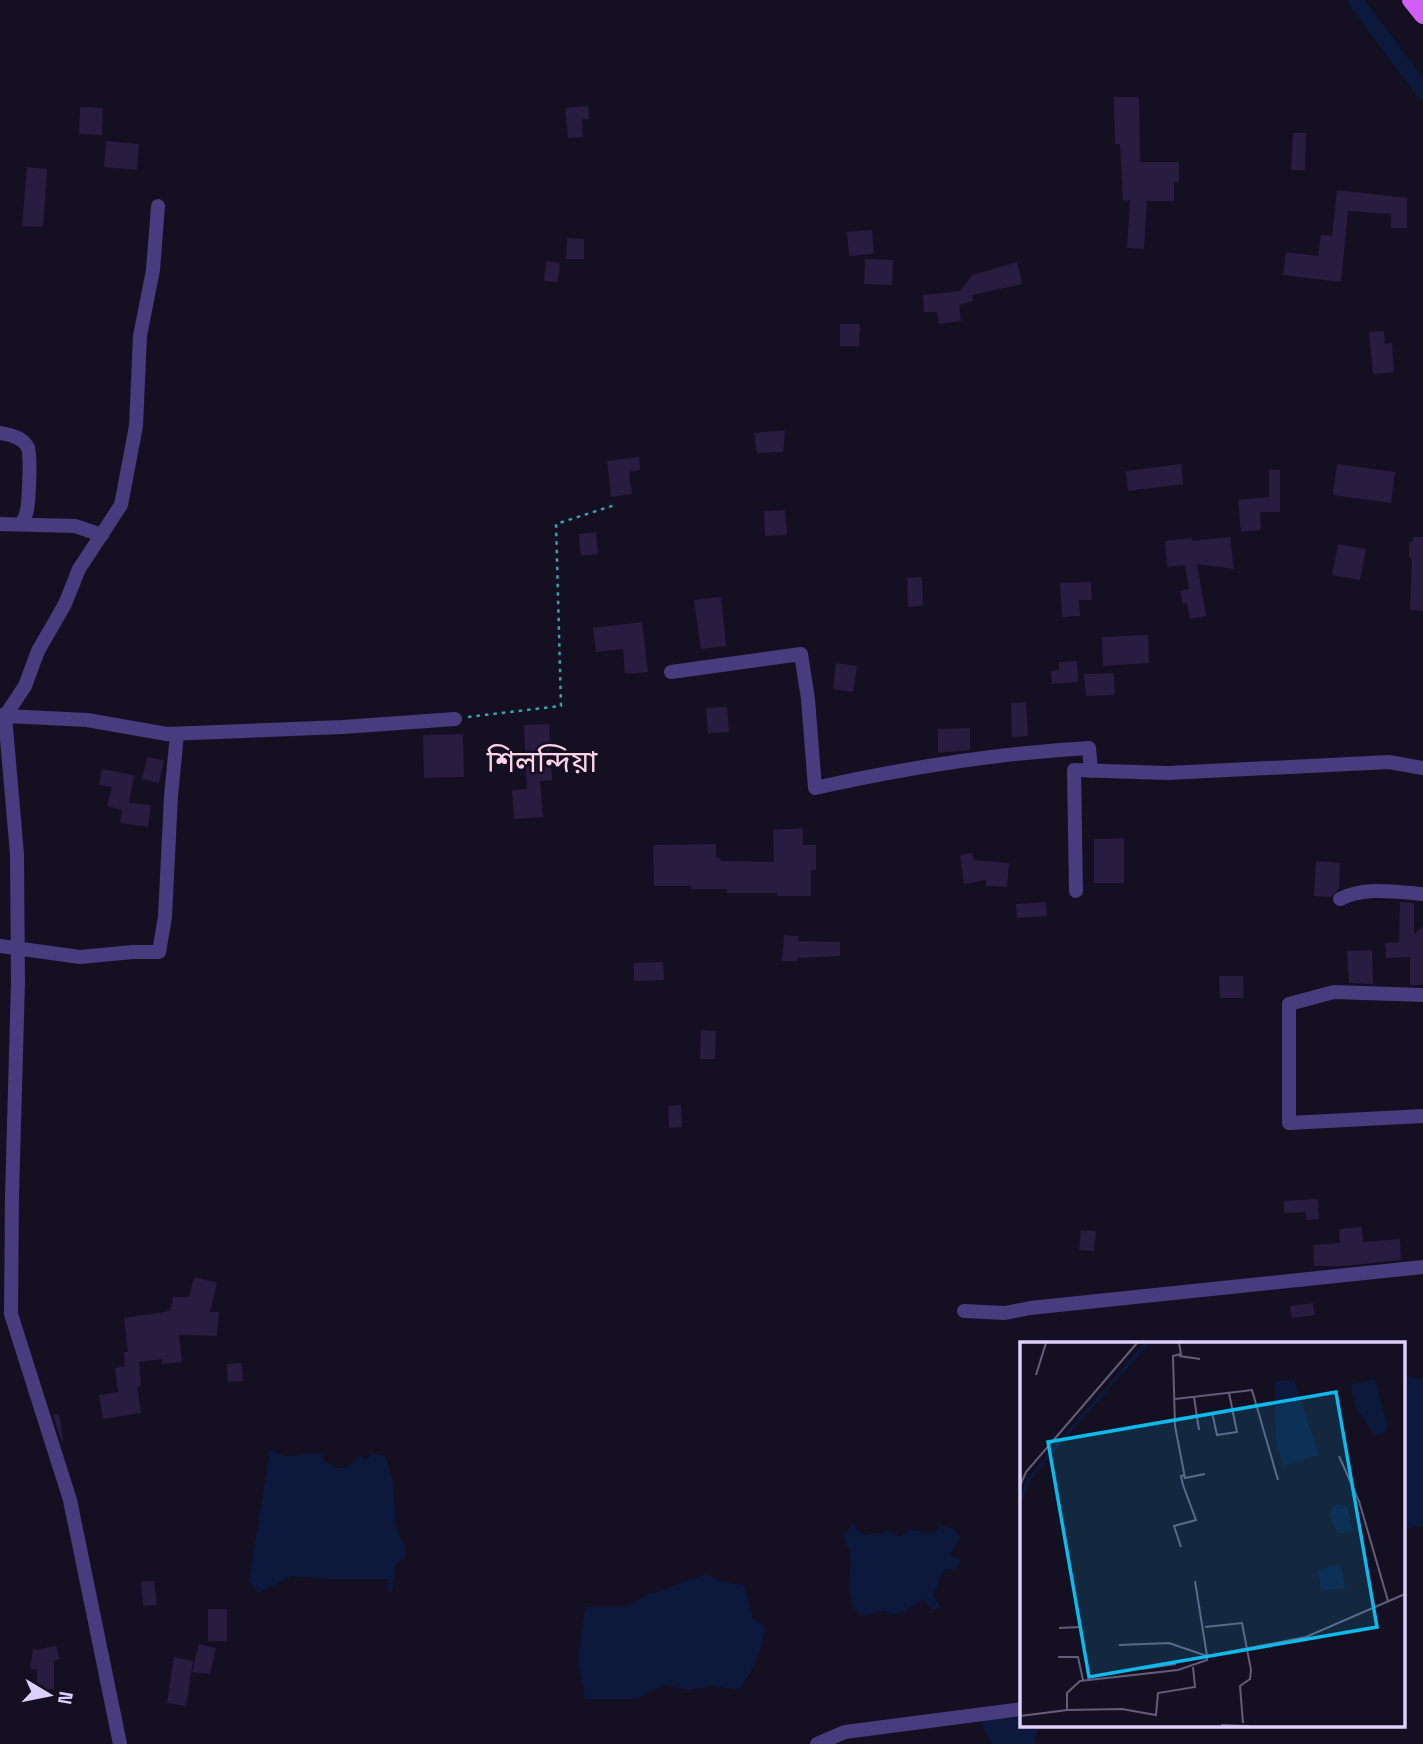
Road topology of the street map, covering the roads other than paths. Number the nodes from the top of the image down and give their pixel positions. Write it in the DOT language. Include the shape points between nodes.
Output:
graph roads {
  1 [pos="1410,0"];
  2 [pos="1423,15"];
  3 [pos="158,206"];
  4 [pos="0,433"];
  5 [pos="21,523"];
  6 [pos="0,524"];
  7 [pos="102,535"];
  8 [pos="671,672"];
  9 [pos="3,715"];
  10 [pos="455,719"];
  11 [pos="177,734"];
  12 [pos="1423,768"];
  13 [pos="1091,771"];
  14 [pos="1076,891"];
  15 [pos="1423,894"];
  16 [pos="1340,899"];
  17 [pos="0,946"];
  18 [pos="17,947"];
  19 [pos="1423,995"];
  20 [pos="1423,1116"];
  21 [pos="1423,1267"];
  22 [pos="964,1311"];
  23 [pos="1020,1709"];
  24 [pos="120,1744"];
  25 [pos="817,1744"];
  1 -- 2 [label="main road"];
  3 -- 7 [label="street" via="153,270 140,336 136,426 121,506"];
  4 -- 5 [label="street" via="14,436 29,450 28,504"];
  5 -- 6 [label="street"];
  5 -- 7 [label="street" via="75,526"];
  7 -- 9 [label="street" via="79,569 25,687"];
  8 -- 13 [label="street" via="801,654 815,788 885,772 1030,751 1089,748"];
  9 -- 11 [label="street" via="87,720"];
  9 -- 18 [label="street" via="17,853"];
  10 -- 11 [label="street"];
  11 -- 18 [label="street" via="159,952 80,957"];
  12 -- 13 [label="street" via="1389,762 1168,773"];
  13 -- 14 [label="street" via="1074,770"];
  15 -- 16 [label="street" via="1378,891"];
  17 -- 18 [label="street"];
  18 -- 24 [label="street" via="11,1314 70,1500"];
  19 -- 20 [label="street" via="1334,992 1289,1004 1289,1123"];
  21 -- 22 [label="street" via="1005,1313"];
  23 -- 25 [label="street" via="845,1732"];
}
